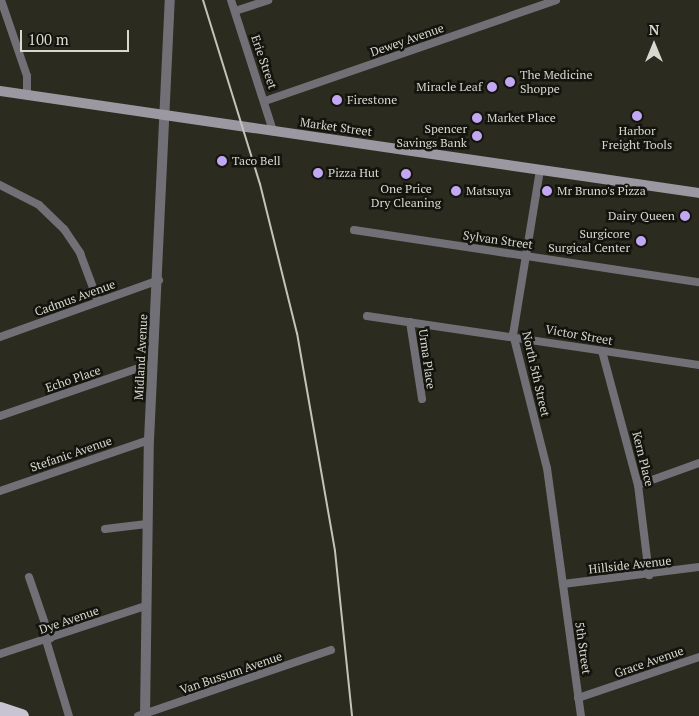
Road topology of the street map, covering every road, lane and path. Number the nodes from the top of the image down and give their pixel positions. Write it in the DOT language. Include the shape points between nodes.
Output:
graph roads {
  1 [pos="1,0"];
  2 [pos="170,0"];
  3 [pos="231,0"];
  4 [pos="268,0"];
  5 [pos="556,0"];
  6 [pos="235,11"];
  7 [pos="0,91"];
  8 [pos="27,95"];
  9 [pos="265,101"];
  10 [pos="164,115"];
  11 [pos="273,131"];
  12 [pos="540,170"];
  13 [pos="0,185"];
  14 [pos="699,193"];
  15 [pos="354,230"];
  16 [pos="527,256"];
  17 [pos="159,280"];
  18 [pos="699,282"];
  19 [pos="98,301"];
  20 [pos="367,316"];
  21 [pos="410,322"];
  22 [pos="513,334"];
  23 [pos="0,338"];
  24 [pos="602,351"];
  25 [pos="153,363"];
  26 [pos="699,364"];
  27 [pos="422,399"];
  28 [pos="0,416"];
  29 [pos="149,440"];
  30 [pos="699,464"];
  31 [pos="638,485"];
  32 [pos="0,491"];
  33 [pos="147,524"];
  34 [pos="105,528"];
  35 [pos="699,567"];
  36 [pos="649,575"];
  37 [pos="29,577"];
  38 [pos="563,584"];
  39 [pos="145,606"];
  40 [pos="48,639"];
  41 [pos="331,650"];
  42 [pos="0,654"];
  43 [pos="699,656"];
  44 [pos="578,698"];
  45 [pos="0,709"];
  46 [pos="143,715"];
  47 [pos="22,716"];
  48 [pos="69,716"];
  49 [pos="581,716"];
  1 -- 8 [label="street" via="27,76"];
  2 -- 10 [label="street, Midland Avenue"];
  3 -- 6 [label="street, Erie Street"];
  4 -- 6 [label="street"];
  5 -- 9 [label="street, Dewey Avenue"];
  6 -- 9 [label="street, Erie Street"];
  7 -- 8 [label="main road, Market Street"];
  8 -- 10 [label="main road, Market Street"];
  9 -- 11 [label="street, Erie Street"];
  10 -- 11 [label="main road, Market Street"];
  10 -- 17 [label="street, Midland Avenue"];
  11 -- 12 [label="main road, Market Street"];
  12 -- 14 [label="main road, Market Street"];
  12 -- 16 [label="street, North 5th Street"];
  13 -- 19 [label="street" via="38,205 64,229 80,253"];
  15 -- 16 [label="street, Sylvan Street"];
  16 -- 18 [label="street, Sylvan Street"];
  16 -- 22 [label="street, North 5th Street"];
  17 -- 19 [label="street, Cadmus Avenue"];
  17 -- 25 [label="street, Midland Avenue"];
  19 -- 23 [label="street, Cadmus Avenue"];
  20 -- 21 [label="street, Victor Street"];
  21 -- 22 [label="street, Victor Street"];
  21 -- 27 [label="street, Urma Place"];
  22 -- 24 [label="street, Victor Street"];
  22 -- 38 [label="street, North 5th Street" via="547,468"];
  24 -- 26 [label="street, Victor Street"];
  24 -- 31 [label="street, Kern Place"];
  25 -- 28 [label="street, Echo Place"];
  25 -- 29 [label="street, Midland Avenue"];
  29 -- 32 [label="street, Stefanic Avenue"];
  29 -- 33 [label="street, Midland Avenue"];
  30 -- 31 [label="street"];
  31 -- 36 [label="street, Kern Place"];
  33 -- 34 [label="street"];
  33 -- 39 [label="street, Midland Avenue"];
  35 -- 36 [label="street, Hillside Avenue"];
  36 -- 38 [label="street, Hillside Avenue"];
  37 -- 40 [label="street"];
  38 -- 44 [label="street, 5th Street"];
  39 -- 40 [label="street, Dye Avenue"];
  39 -- 46 [label="street, Midland Avenue"];
  40 -- 42 [label="street, Dye Avenue"];
  40 -- 48 [label="street"];
  41 -- 46 [label="street, Van Bussum Avenue"];
  43 -- 44 [label="street, Grace Avenue"];
  44 -- 49 [label="street, 5th Street"];
  45 -- 47 [label="highway"];
}
